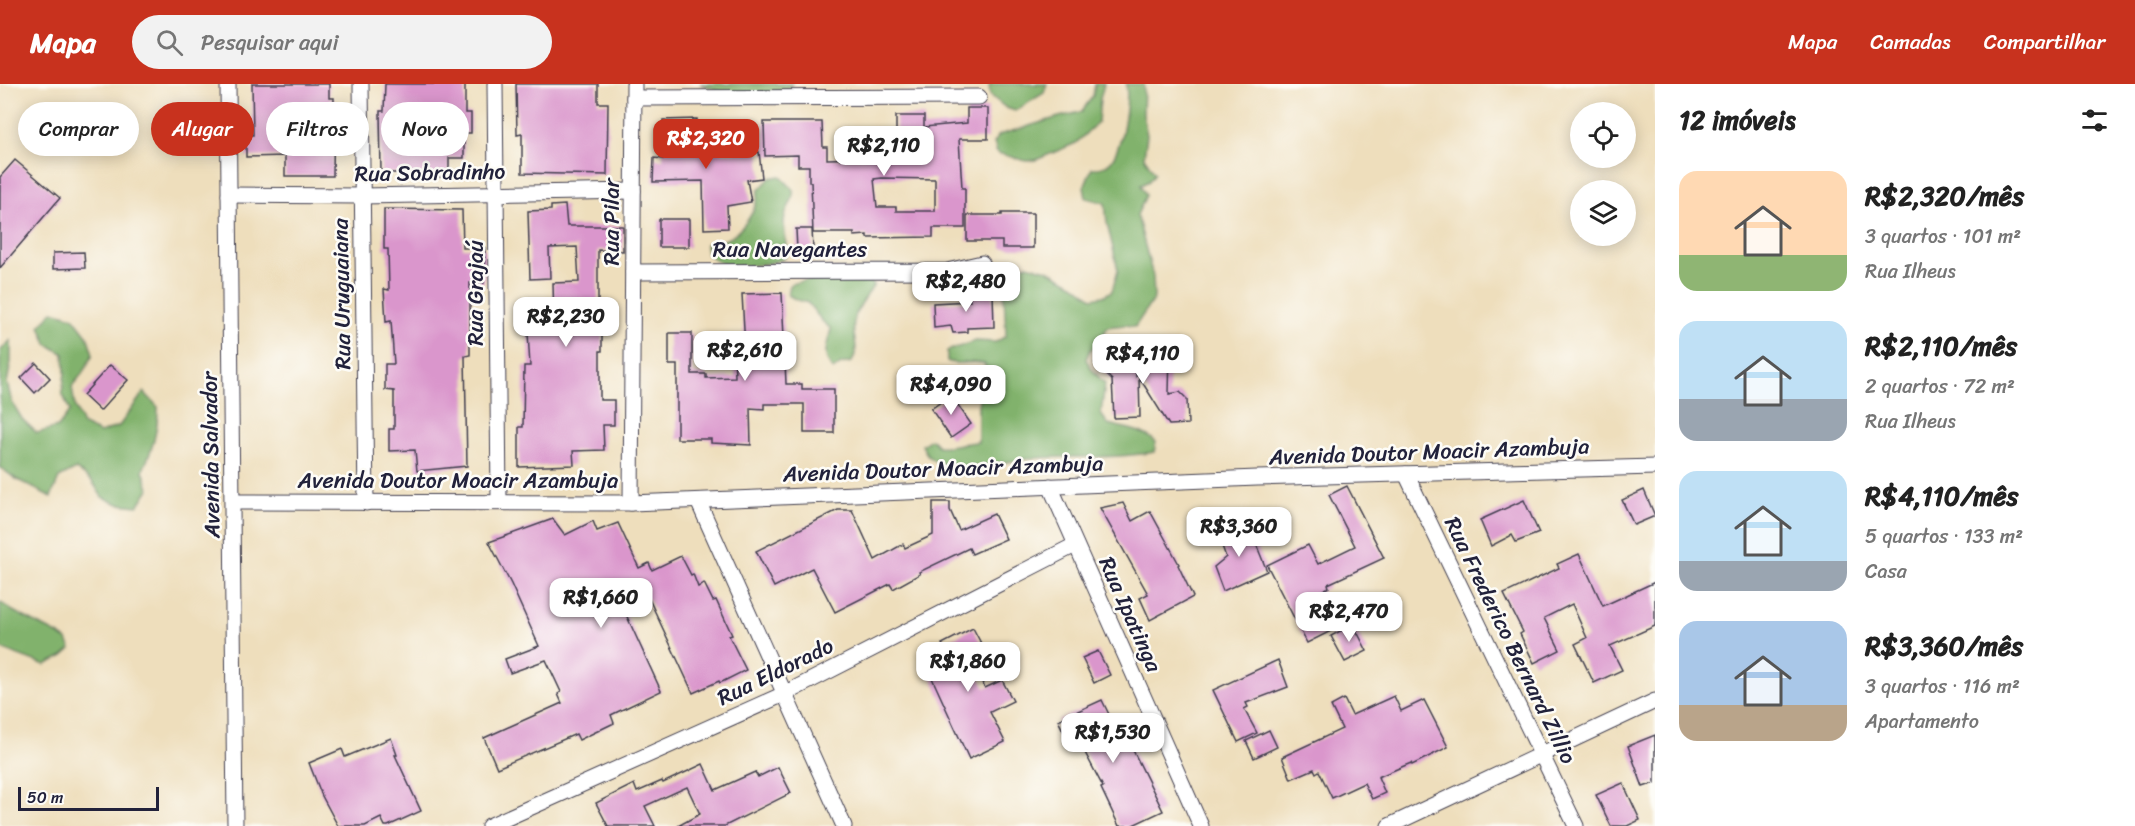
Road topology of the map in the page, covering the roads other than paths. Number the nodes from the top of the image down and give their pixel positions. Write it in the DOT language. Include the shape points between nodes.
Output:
graph roads {
  1 [pos="228,84"];
  2 [pos="361,84"];
  3 [pos="495,84"];
  4 [pos="634,91"];
  5 [pos="979,97"];
  6 [pos="633,191"];
  7 [pos="497,194"];
  8 [pos="229,195"];
  9 [pos="362,196"];
  10 [pos="982,264"];
  11 [pos="633,272"];
  12 [pos="1655,467"];
  13 [pos="1406,474"];
  14 [pos="1050,486"];
  15 [pos="499,501"];
  16 [pos="698,501"];
  17 [pos="233,502"];
  18 [pos="366,503"];
  19 [pos="631,503"];
  20 [pos="1075,545"];
  21 [pos="784,694"];
  22 [pos="1655,701"];
  23 [pos="1542,754"];
  24 [pos="235,826"];
  25 [pos="489,826"];
  26 [pos="844,826"];
  27 [pos="1201,826"];
  28 [pos="1389,826"];
  29 [pos="1575,826"];
  1 -- 8 [label="street, Avenida Salvador"];
  2 -- 9 [label="street, Rua Uruguaiana"];
  3 -- 7 [label="street, Rua Grajaú"];
  4 -- 5 [label="street"];
  4 -- 6 [label="street, Rua Pilar"];
  6 -- 7 [label="street, Rua Sobradinho"];
  6 -- 11 [label="street, Rua Pilar"];
  7 -- 9 [label="street, Rua Sobradinho"];
  7 -- 15 [label="street, Rua Grajaú"];
  8 -- 9 [label="street, Rua Sobradinho"];
  8 -- 17 [label="street, Avenida Salvador"];
  9 -- 18 [label="street, Rua Uruguaiana"];
  10 -- 11 [label="street, Rua Navegantes" via="947,271"];
  11 -- 19 [label="street, Rua Pilar"];
  12 -- 13 [label="street, Avenida Doutor Moacir Azambuja"];
  13 -- 14 [label="street, Avenida Doutor Moacir Azambuja"];
  13 -- 23 [label="street, Rua Frederico Bernard Zillio"];
  14 -- 16 [label="street, Avenida Doutor Moacir Azambuja"];
  14 -- 20 [label="street, Rua Ipatinga"];
  15 -- 18 [label="street, Avenida Doutor Moacir Azambuja"];
  15 -- 19 [label="street, Avenida Doutor Moacir Azambuja"];
  16 -- 19 [label="street, Avenida Doutor Moacir Azambuja"];
  16 -- 21 [label="street"];
  17 -- 18 [label="street, Avenida Doutor Moacir Azambuja"];
  17 -- 24 [label="street, Avenida Salvador"];
  20 -- 21 [label="street, Rua Eldorado"];
  20 -- 27 [label="street, Rua Ipatinga"];
  21 -- 25 [label="street, Rua Eldorado"];
  21 -- 26 [label="street"];
  22 -- 23 [label="street"];
  23 -- 28 [label="street"];
  23 -- 29 [label="street, Rua Frederico Bernard Zillio"];
}
